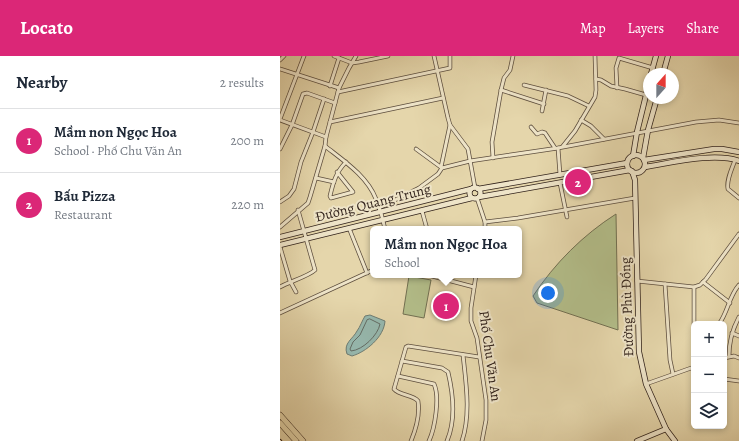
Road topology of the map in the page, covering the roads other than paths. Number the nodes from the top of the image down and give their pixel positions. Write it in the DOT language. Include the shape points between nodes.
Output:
graph roads {
  1 [pos="284,56"];
  2 [pos="304,56"];
  3 [pos="334,56"];
  4 [pos="356,56"];
  5 [pos="388,56"];
  6 [pos="434,56"];
  7 [pos="450,56"];
  8 [pos="513,56"];
  9 [pos="595,56"];
  10 [pos="656,56"];
  11 [pos="668,56"];
  12 [pos="339,58"];
  13 [pos="280,60"];
  14 [pos="352,63"];
  15 [pos="653,68"];
  16 [pos="665,68"];
  17 [pos="280,69"];
  18 [pos="437,70"];
  19 [pos="297,75"];
  20 [pos="596,79"];
  21 [pos="524,85"];
  22 [pos="330,86"];
  23 [pos="339,88"];
  24 [pos="616,88"];
  25 [pos="501,90"];
  26 [pos="546,90"];
  27 [pos="338,92"];
  28 [pos="643,94"];
  29 [pos="443,98"];
  30 [pos="324,99"];
  31 [pos="335,103"];
  32 [pos="544,104"];
  33 [pos="644,104"];
  34 [pos="655,104"];
  35 [pos="589,106"];
  36 [pos="542,111"];
  37 [pos="280,119"];
  38 [pos="581,120"];
  39 [pos="330,122"];
  40 [pos="739,123"];
  41 [pos="292,124"];
  42 [pos="450,125"];
  43 [pos="531,127"];
  44 [pos="648,130"];
  45 [pos="313,132"];
  46 [pos="637,132"];
  47 [pos="326,137"];
  48 [pos="604,139"];
  49 [pos="325,146"];
  50 [pos="562,147"];
  51 [pos="556,148"];
  52 [pos="280,149"];
  53 [pos="416,149"];
  54 [pos="739,152"];
  55 [pos="633,156"];
  56 [pos="493,158"];
  57 [pos="644,159"];
  58 [pos="470,161"];
  59 [pos="737,161"];
  60 [pos="346,162"];
  61 [pos="627,163"];
  62 [pos="645,167"];
  63 [pos="441,168"];
  64 [pos="631,171"];
  65 [pos="337,172"];
  66 [pos="639,172"];
  67 [pos="560,175"];
  68 [pos="316,178"];
  69 [pos="635,180"];
  70 [pos="334,182"];
  71 [pos="560,183"];
  72 [pos="475,189"];
  73 [pos="476,198"];
  74 [pos="635,198"];
  75 [pos="739,198"];
  76 [pos="280,202"];
  77 [pos="565,209"];
  78 [pos="298,210"];
  79 [pos="380,210"];
  80 [pos="422,211"];
  81 [pos="566,217"];
  82 [pos="383,220"];
  83 [pos="485,222"];
  84 [pos="384,226"];
  85 [pos="426,226"];
  86 [pos="485,226"];
  87 [pos="280,227"];
  88 [pos="349,228"];
  89 [pos="305,231"];
  90 [pos="739,234"];
  91 [pos="280,237"];
  92 [pos="307,239"];
  93 [pos="280,246"];
  94 [pos="370,272"];
  95 [pos="367,273"];
  96 [pos="440,278"];
  97 [pos="476,278"];
  98 [pos="290,281"];
  99 [pos="637,281"];
  100 [pos="703,282"];
  101 [pos="664,284"];
  102 [pos="739,285"];
  103 [pos="280,287"];
  104 [pos="474,287"];
  105 [pos="694,287"];
  106 [pos="296,292"];
  107 [pos="730,303"];
  108 [pos="280,313"];
  109 [pos="739,317"];
  110 [pos="694,321"];
  111 [pos="721,321"];
  112 [pos="732,333"];
  113 [pos="739,336"];
  114 [pos="463,355"];
  115 [pos="729,356"];
  116 [pos="480,357"];
  117 [pos="739,358"];
  118 [pos="402,360"];
  119 [pos="691,368"];
  120 [pos="673,374"];
  121 [pos="398,376"];
  122 [pos="727,379"];
  123 [pos="739,381"];
  124 [pos="646,384"];
  125 [pos="280,415"];
  126 [pos="280,423"];
  127 [pos="666,429"];
  128 [pos="296,441"];
  129 [pos="304,441"];
  130 [pos="410,441"];
  131 [pos="429,441"];
  132 [pos="447,441"];
  133 [pos="462,441"];
  134 [pos="482,441"];
  135 [pos="637,441"];
  136 [pos="675,441"];
  1 -- 13 [label="street"];
  2 -- 19 [label="street"];
  3 -- 12 [label="street"];
  4 -- 14 [label="street"];
  5 -- 14 [label="street"];
  6 -- 18 [label="street"];
  7 -- 18 [label="street" via="450,68"];
  8 -- 25 [label="street"];
  9 -- 20 [label="street"];
  10 -- 15 [label="main road"];
  11 -- 16 [label="main road"];
  12 -- 14 [label="street"];
  12 -- 22 [label="street"];
  14 -- 23 [label="street"];
  15 -- 24 [label="street" via="619,58"];
  17 -- 19 [label="street"];
  18 -- 27 [label="street"];
  18 -- 29 [label="street"];
  19 -- 22 [label="street"];
  19 -- 37 [label="street"];
  20 -- 24 [label="street"];
  20 -- 35 [label="street" via="596,90"];
  21 -- 26 [label="street"];
  22 -- 23 [label="street"];
  23 -- 27 [label="street"];
  24 -- 28 [label="street"];
  25 -- 32 [label="street"];
  25 -- 56 [label="street" via="492,142"];
  26 -- 32 [label="street"];
  26 -- 35 [label="street" via="568,96"];
  27 -- 31 [label="street"];
  29 -- 39 [label="street"];
  29 -- 42 [label="street"];
  30 -- 31 [label="street"];
  30 -- 41 [label="street" via="304,94"];
  30 -- 45 [label="street"];
  31 -- 39 [label="street"];
  32 -- 36 [label="street"];
  33 -- 46 [label="main road"];
  34 -- 44 [label="main road"];
  35 -- 38 [label="street"];
  37 -- 41 [label="street"];
  38 -- 48 [label="street"];
  38 -- 50 [label="street"];
  39 -- 47 [label="street"];
  40 -- 44 [label="street" via="706,121"];
  41 -- 45 [label="street"];
  41 -- 52 [label="street"];
  42 -- 58 [label="street" via="466,145"];
  42 -- 63 [label="street"];
  43 -- 51 [label="street" via="536,134 545,133"];
  44 -- 46 [label="street"];
  44 -- 57 [label="main road"];
  45 -- 47 [label="street"];
  45 -- 76 [label="street" via="294,189"];
  46 -- 48 [label="street"];
  46 -- 55 [label="main road"];
  47 -- 49 [label="street"];
  48 -- 50 [label="street"];
  49 -- 60 [label="street"];
  49 -- 68 [label="street"];
  50 -- 51 [label="street"];
  51 -- 56 [label="street"];
  51 -- 67 [label="street"];
  53 -- 63 [label="street"];
  54 -- 57 [label="main road" via="722,148"];
  55 -- 57 [label="main road" via="638,155"];
  55 -- 61 [label="main road"];
  56 -- 58 [label="street"];
  57 -- 62 [label="main road"];
  58 -- 63 [label="street"];
  58 -- 72 [label="street"];
  59 -- 62 [label="main road" via="715,157"];
  59 -- 75 [label="street" via="727,186"];
  60 -- 65 [label="street"];
  60 -- 79 [label="street" via="369,186"];
  61 -- 64 [label="main road"];
  61 -- 67 [label="main road, Đường Quang Trung"];
  62 -- 66 [label="main road"];
  63 -- 79 [label="street" via="438,174 419,188"];
  64 -- 66 [label="main road"];
  64 -- 69 [label="main road, Đường Phù Đổng"];
  64 -- 71 [label="main road, Đường Quang Trung"];
  65 -- 70 [label="street"];
  65 -- 70 [label="street" via="353,192 331,198"];
  66 -- 69 [label="main road, Đường Phù Đổng"];
  67 -- 72 [label="main road, Đường Quang Trung"];
  68 -- 70 [label="street"];
  68 -- 78 [label="street" via="308,203"];
  69 -- 74 [label="main road, Đường Phù Đổng"];
  71 -- 73 [label="main road, Đường Quang Trung"];
  71 -- 77 [label="street"];
  72 -- 73 [label="main road" via="480,193"];
  72 -- 73 [label="main road" via="469,195"];
  72 -- 79 [label="main road, Đường Quang Trung"];
  73 -- 80 [label="main road, Đường Quang Trung"];
  73 -- 83 [label="street"];
  74 -- 77 [label="street"];
  74 -- 99 [label="main road, Đường Phù Đổng"];
  77 -- 81 [label="street"];
  77 -- 83 [label="street"];
  78 -- 87 [label="street"];
  78 -- 89 [label="street"];
  79 -- 82 [label="street"];
  79 -- 89 [label="main road, Đường Quang Trung"];
  80 -- 82 [label="main road, Đường Quang Trung"];
  80 -- 85 [label="street"];
  82 -- 84 [label="street"];
  82 -- 88 [label="main road, Đường Quang Trung"];
  83 -- 86 [label="street"];
  88 -- 92 [label="main road, Đường Quang Trung"];
  88 -- 95 [label="street"];
  89 -- 91 [label="main road, Đường Quang Trung"];
  89 -- 92 [label="street"];
  90 -- 100 [label="street"];
  92 -- 93 [label="main road, Đường Quang Trung"];
  92 -- 98 [label="street" via="315,270"];
  93 -- 98 [label="street"];
  94 -- 95 [label="street"];
  95 -- 108 [label="street"];
  96 -- 104 [label="street"];
  97 -- 104 [label="street, Phố Chu Văn An"];
  98 -- 103 [label="street"];
  98 -- 106 [label="street"];
  99 -- 101 [label="street"];
  99 -- 124 [label="main road, Đường Phù Đổng" via="639,352"];
  100 -- 105 [label="street"];
  100 -- 107 [label="street"];
  101 -- 105 [label="street"];
  101 -- 120 [label="street"];
  102 -- 107 [label="street"];
  104 -- 116 [label="street, Phố Chu Văn An" via="471,321"];
  105 -- 110 [label="street"];
  107 -- 111 [label="street"];
  109 -- 112 [label="street"];
  112 -- 113 [label="street"];
  112 -- 115 [label="street"];
  114 -- 116 [label="street"];
  114 -- 118 [label="street" via="408,346 404,349"];
  114 -- 133 [label="street" via="467,416"];
  115 -- 117 [label="street"];
  116 -- 134 [label="street, Phố Chu Văn An" via="486,400"];
  118 -- 121 [label="street"];
  118 -- 132 [label="street" via="442,368 448,372 453,400"];
  119 -- 120 [label="street"];
  120 -- 124 [label="street"];
  121 -- 130 [label="street" via="394,389 418,401 418,417"];
  121 -- 131 [label="street" via="434,384 436,419"];
  122 -- 123 [label="street"];
  124 -- 127 [label="main road, Đường Phù Đổng"];
  125 -- 129 [label="main road"];
  126 -- 128 [label="main road"];
  127 -- 135 [label="main road"];
  127 -- 136 [label="main road, Đường Phù Đổng"];
}
